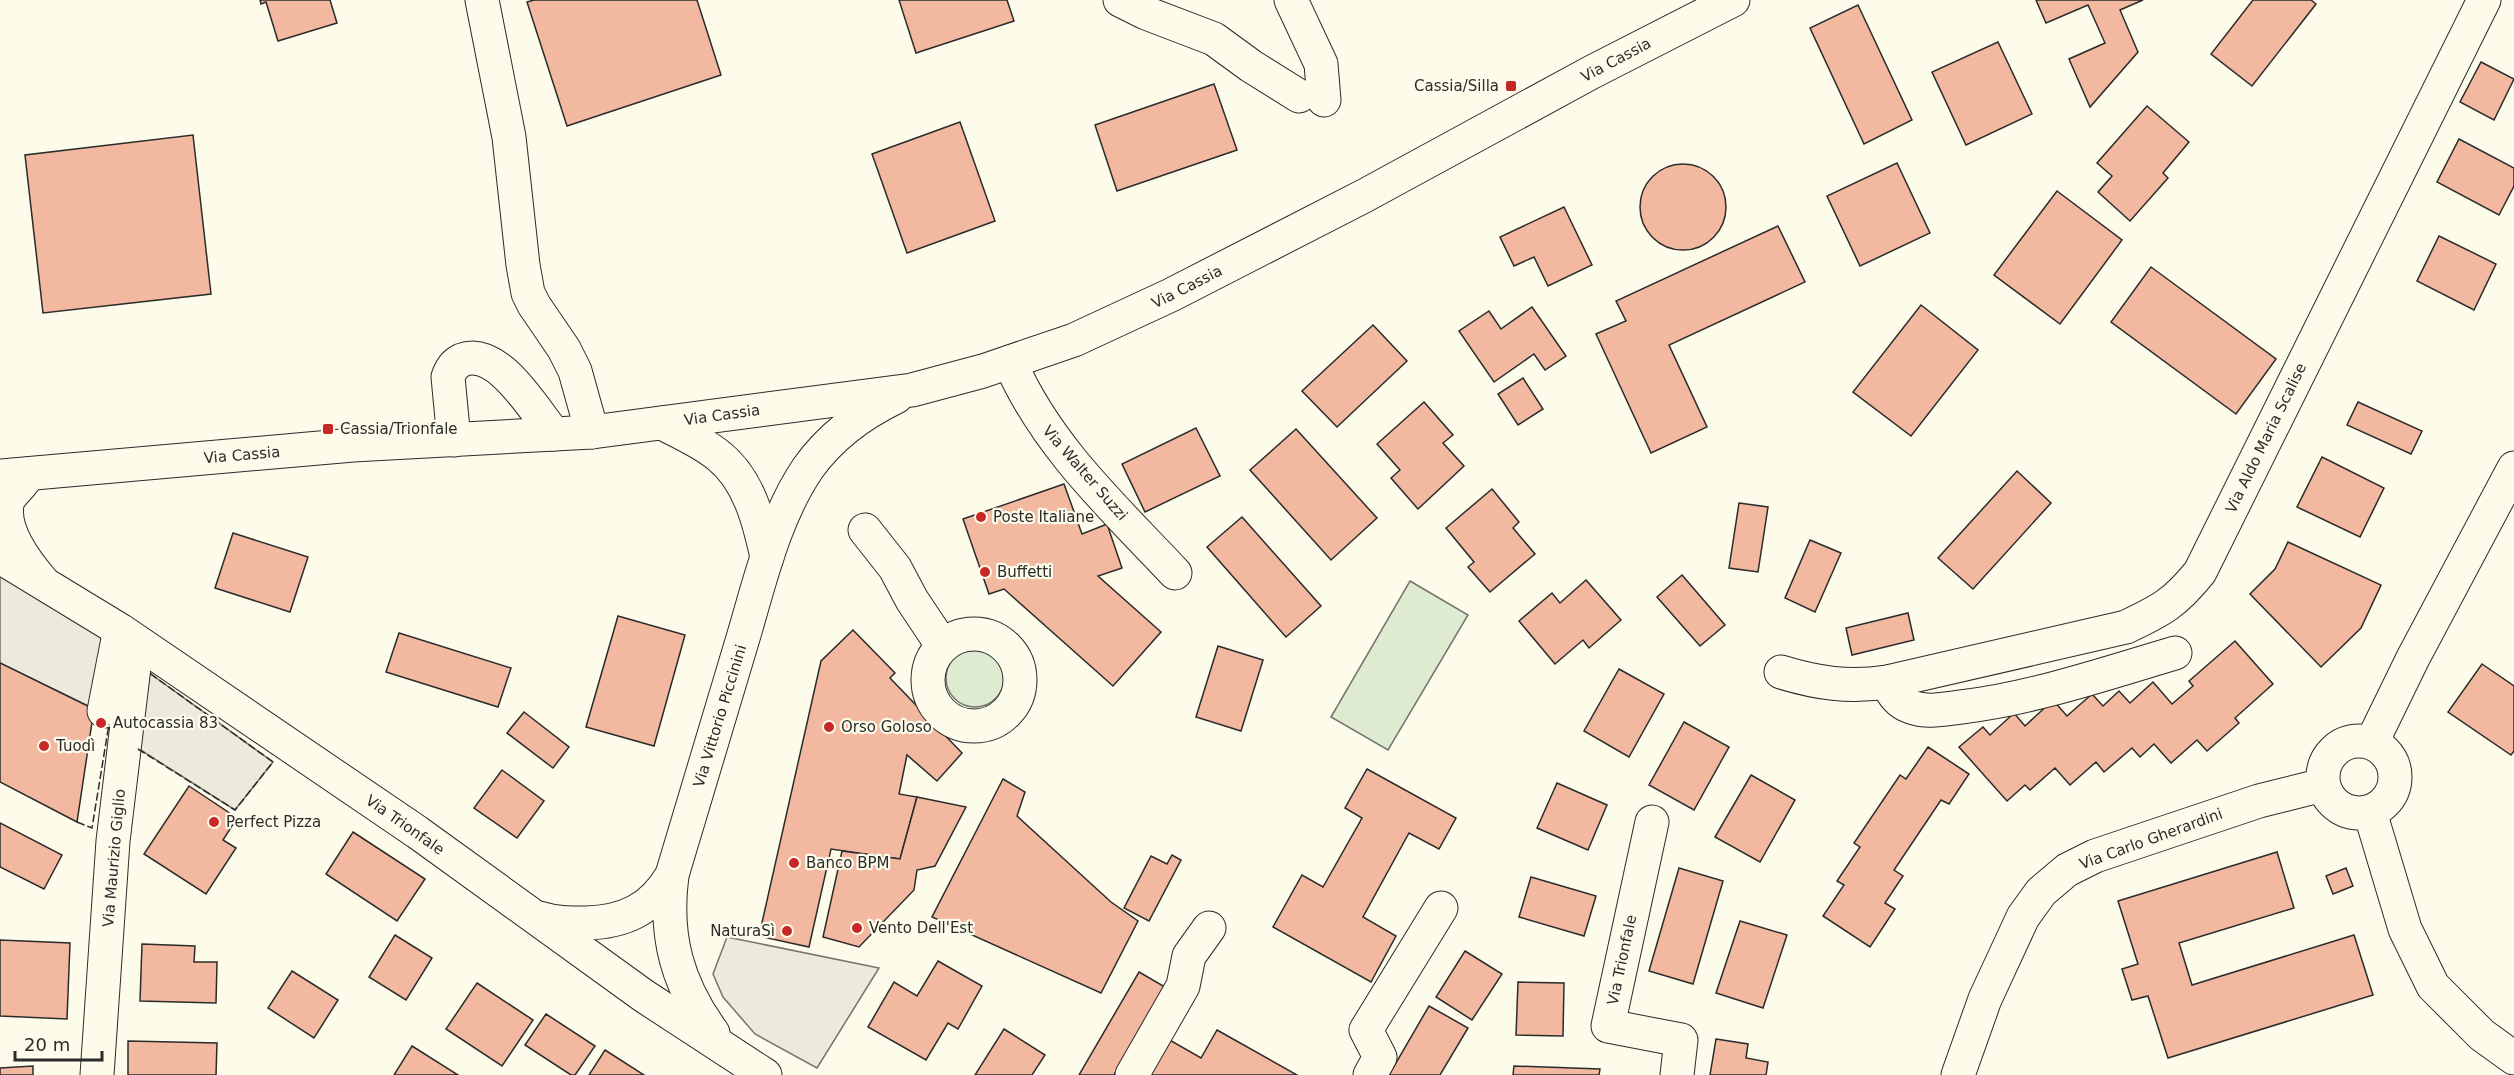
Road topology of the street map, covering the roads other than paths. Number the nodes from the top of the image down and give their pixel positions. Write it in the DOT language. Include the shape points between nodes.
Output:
graph roads {
  1 [pos="482,0"];
  2 [pos="1120,0"];
  3 [pos="1291,0"];
  4 [pos="1733,0"];
  5 [pos="2484,0"];
  6 [pos="1010,362"];
  7 [pos="912,390"];
  8 [pos="662,423"];
  9 [pos="592,432"];
  10 [pos="554,434"];
  11 [pos="454,440"];
  12 [pos="2514,468"];
  13 [pos="14,475"];
  14 [pos="865,530"];
  15 [pos="0,556"];
  16 [pos="767,557"];
  17 [pos="1175,573"];
  18 [pos="42,581"];
  19 [pos="128,636"];
  20 [pos="942,645"];
  21 [pos="2175,653"];
  22 [pos="1781,672"];
  23 [pos="1887,682"];
  24 [pos="104,711"];
  25 [pos="2372,742"];
  26 [pos="2324,785"];
  27 [pos="2370,812"];
  28 [pos="1652,822"];
  29 [pos="672,875"];
  30 [pos="1441,908"];
  31 [pos="534,916"];
  32 [pos="1209,928"];
  33 [pos="722,1045"];
  34 [pos="2514,1059"];
  35 [pos="97,1075"];
  36 [pos="765,1075"];
  37 [pos="1132,1075"];
  38 [pos="1370,1075"];
  39 [pos="1677,1075"];
  40 [pos="1958,1075"];
  1 -- 9 [label="street" via="509,137 528,292 575,371"];
  2 -- 3 [label="street" via="1214,39 1251,66 1311,98 1321,64"];
  4 -- 6 [label="street, Via Cassia" via="1172,295 1091,333"];
  5 -- 23 [label="street, Via Aldo Maria Scalise" via="2200,572 2179,597 2126,627"];
  6 -- 7 [label="street, Via Cassia"];
  6 -- 17 [label="street, Via Walter Suzzi" via="1049,434"];
  7 -- 8 [label="street, Via Cassia"];
  7 -- 16 [label="street, Via Vittorio Piccinini" via="869,412 821,452 793,493"];
  8 -- 9 [label="street, Via Cassia"];
  8 -- 16 [label="street" via="713,451 734,473 756,513"];
  9 -- 10 [label="street, Via Cassia"];
  10 -- 11 [label="street, Via Cassia"];
  10 -- 11 [label="street" via="499,367 470,357 458,362 448,377"];
  11 -- 13 [label="street, Via Cassia" via="353,445"];
  12 -- 25 [label="street"];
  13 -- 18 [label="street, Via Trionfale" via="25,482 8,500 4,522 15,547"];
  14 -- 20 [label="street" via="895,568"];
  15 -- 18 [label="street, Via Trionfale"];
  16 -- 29 [label="street, Via Vittorio Piccinini"];
  18 -- 19 [label="street, Via Trionfale"];
  19 -- 24 [label="street"];
  19 -- 31 [label="street, Via Trionfale"];
  19 -- 35 [label="street, Via Maurizio Giglio"];
  21 -- 23 [label="street" via="2050,690 1934,710 1919,710 1901,703"];
  22 -- 23 [label="street, Via Aldo Maria Scalise" via="1837,685"];
  25 -- 26 [label="street" via="2353,741 2335,749 2325,765"];
  25 -- 27 [label="street" via="2390,756 2396,778 2388,799"];
  26 -- 27 [label="street" via="2341,809 2360,814"];
  26 -- 40 [label="street, Via Carlo Gherardini" via="2259,801 2095,856 2067,870 2041,892 2023,917 1985,999"];
  27 -- 34 [label="street" via="2405,929 2433,986 2481,1035"];
  28 -- 39 [label="street, Via Trionfale" via="1608,1026 1681,1041"];
  29 -- 31 [label="street, Via Vittorio Piccinini" via="649,904 621,919 565,923"];
  29 -- 33 [label="street, Via Vittorio Piccinini" via="669,918 674,955 689,997"];
  30 -- 38 [label="street" via="1366,1030 1380,1057"];
  31 -- 33 [label="street, Via Trionfale" via="644,996"];
  32 -- 37 [label="street" via="1189,956 1183,986"];
  33 -- 36 [label="street, Via Trionfale"];
}
